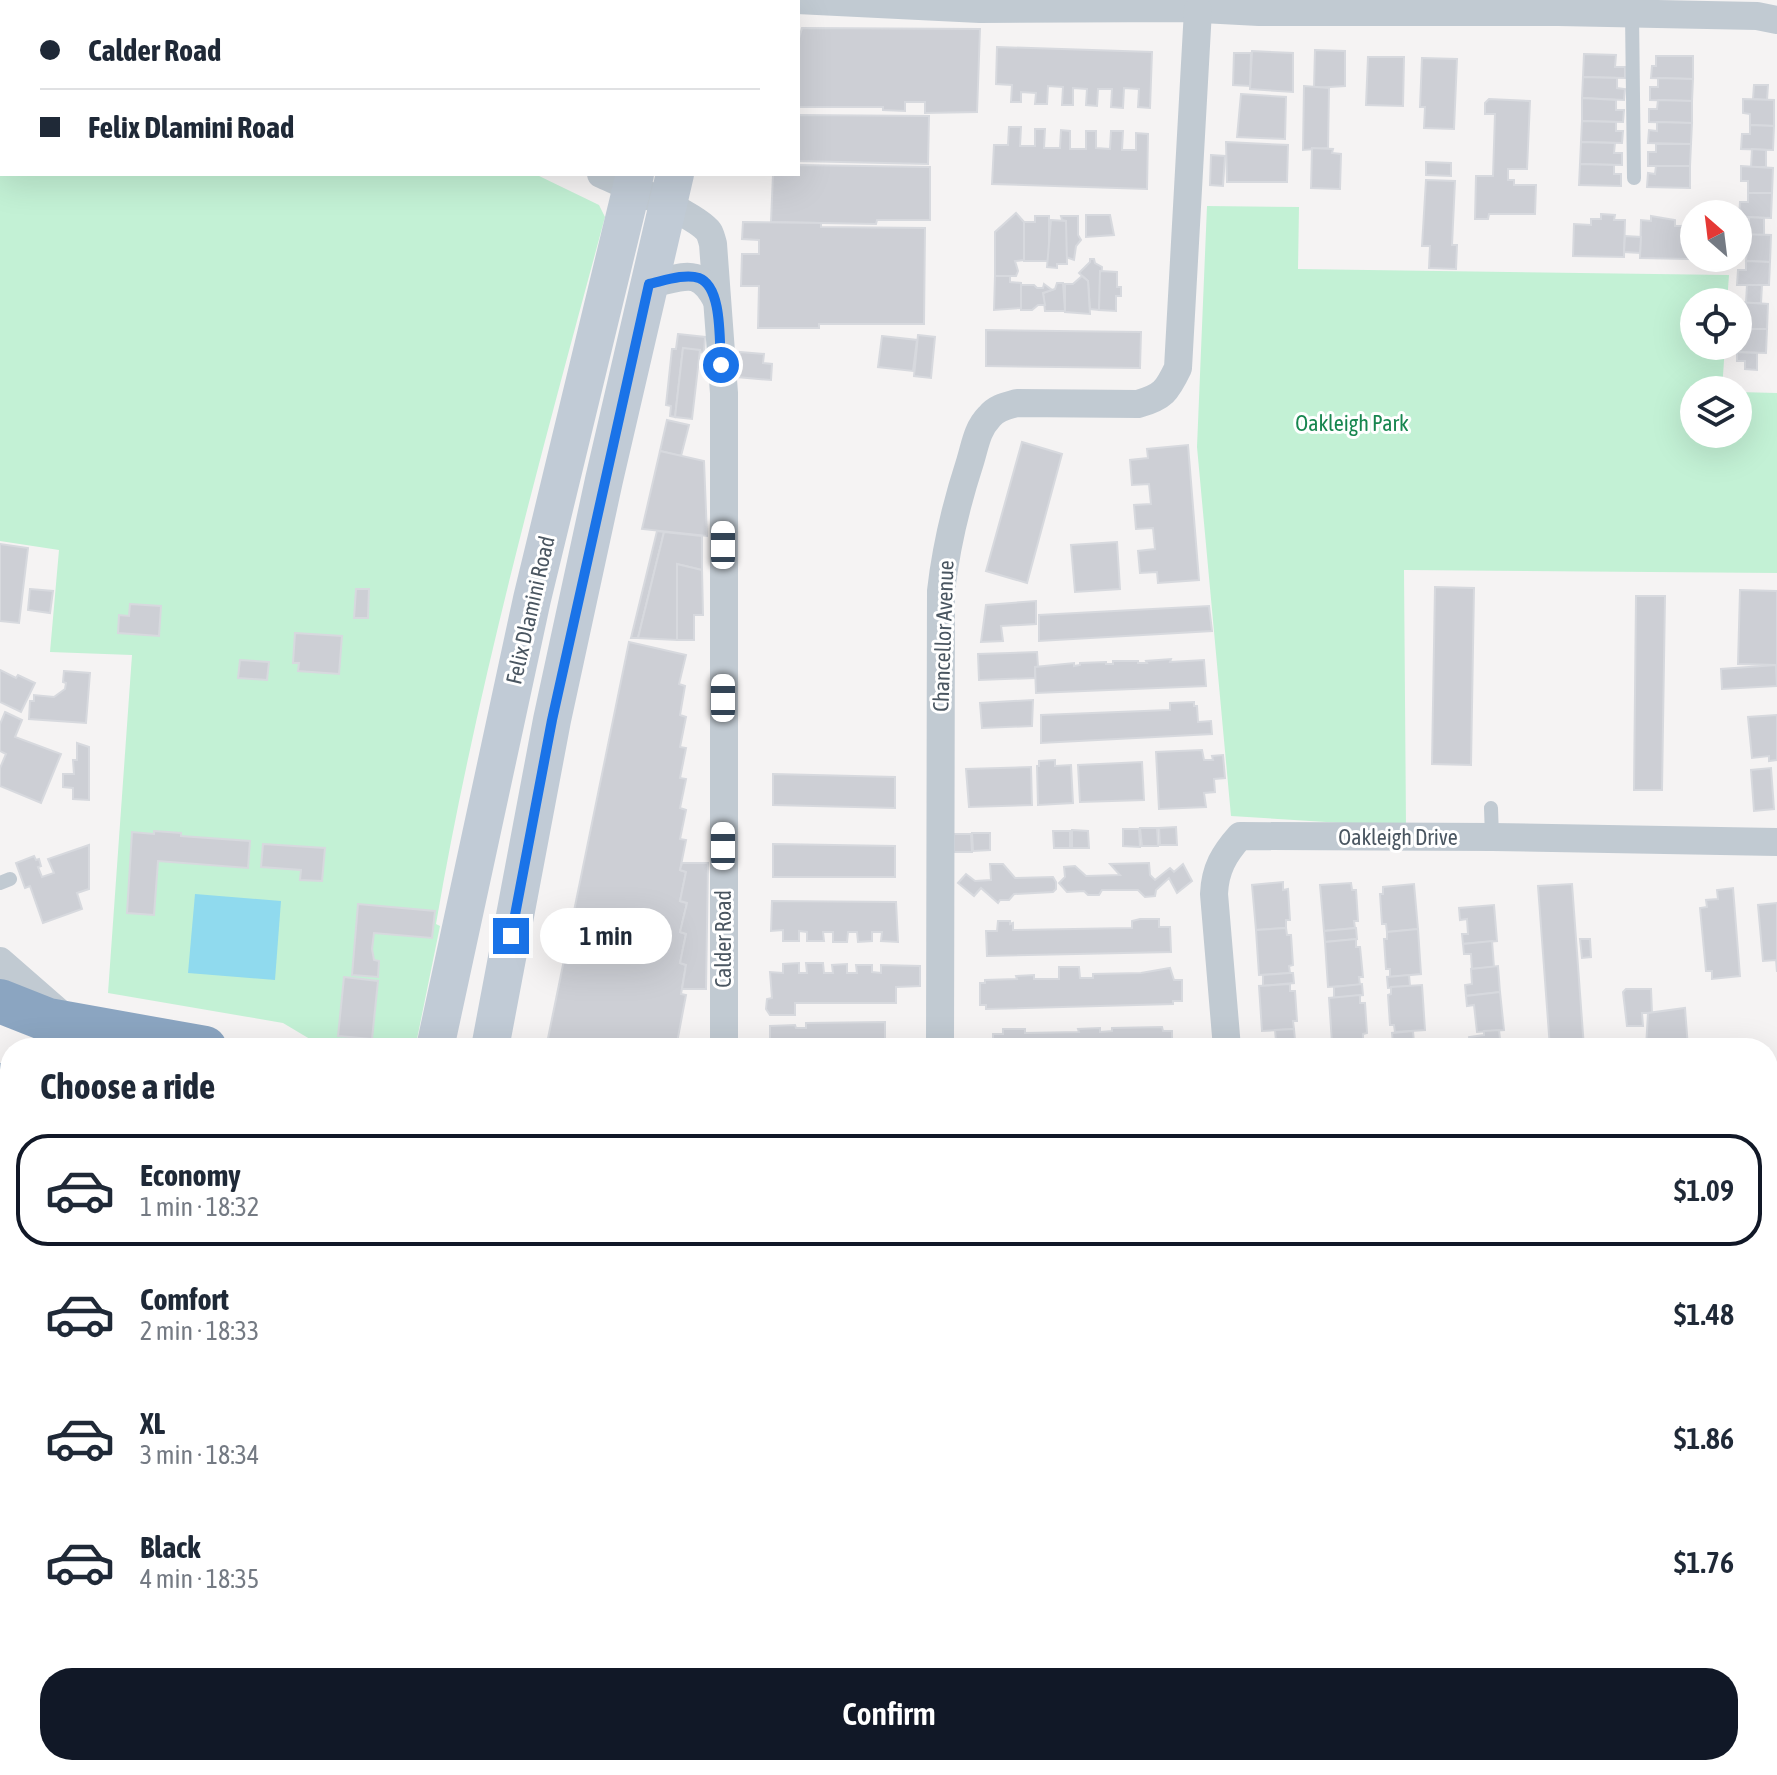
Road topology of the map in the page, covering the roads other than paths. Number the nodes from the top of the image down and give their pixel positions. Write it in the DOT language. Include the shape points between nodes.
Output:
graph roads {
  1 [pos="800,0"];
  2 [pos="1558,6"];
  3 [pos="1198,10"];
  4 [pos="1764,12"];
  5 [pos="1632,14"];
  6 [pos="1634,178"];
  7 [pos="622,179"];
  8 [pos="671,190"];
  9 [pos="649,284"];
  10 [pos="717,301"];
  11 [pos="1491,808"];
  12 [pos="1492,837"];
  13 [pos="1777,842"];
  14 [pos="0,961"];
  15 [pos="0,1001"];
  16 [pos="76,1036"];
  17 [pos="97,1038"];
  18 [pos="437,1038"];
  19 [pos="492,1038"];
  20 [pos="724,1038"];
  21 [pos="940,1038"];
  22 [pos="1226,1038"];
  1 -- 3 [label="street" via="980,9"];
  2 -- 3 [label="street"];
  2 -- 5 [label="street"];
  3 -- 21 [label="street, Chancellor Avenue" via="1178,368 1169,387 1158,399 1138,404 1017,403 1000,408 981,427 955,509 941,591"];
  4 -- 5 [label="street"];
  5 -- 6 [label="lane"];
  7 -- 8 [label="street"];
  7 -- 18 [label="main road, Felix Dlamini Road"];
  8 -- 9 [label="main road, Felix Dlamini Road"];
  8 -- 10 [label="street, Calder Road" via="709,232"];
  9 -- 10 [label="street" via="701,278"];
  9 -- 19 [label="main road, Felix Dlamini Road" via="552,720"];
  10 -- 20 [label="street, Calder Road" via="724,393"];
  11 -- 12 [label="lane"];
  12 -- 13 [label="street, Oakleigh Drive"];
  12 -- 22 [label="street, Oakleigh Drive" via="1240,836 1215,878"];
  14 -- 16 [label="street"];
  15 -- 16 [label="highway"];
  16 -- 17 [label="highway"];
}
